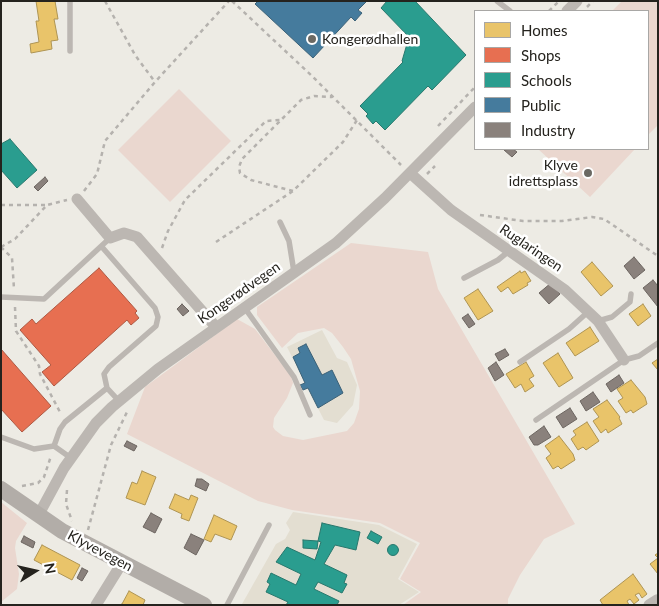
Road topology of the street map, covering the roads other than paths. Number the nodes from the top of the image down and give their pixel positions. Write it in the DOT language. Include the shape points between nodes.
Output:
graph roads {
  1 [pos="70,1"];
  2 [pos="497,1"];
  3 [pos="577,1"];
  4 [pos="509,10"];
  5 [pos="568,10"];
  6 [pos="70,51"];
  7 [pos="474,108"];
  8 [pos="410,173"];
  9 [pos="77,199"];
  10 [pos="280,222"];
  11 [pos="110,238"];
  12 [pos="102,247"];
  13 [pos="509,251"];
  14 [pos="294,272"];
  15 [pos="464,278"];
  16 [pos="631,294"];
  17 [pos="1,297"];
  18 [pos="244,307"];
  19 [pos="588,311"];
  20 [pos="598,321"];
  21 [pos="216,327"];
  22 [pos="658,343"];
  23 [pos="624,360"];
  24 [pos="520,362"];
  25 [pos="107,388"];
  26 [pos="119,401"];
  27 [pos="310,415"];
  28 [pos="536,420"];
  29 [pos="1,437"];
  30 [pos="54,446"];
  31 [pos="71,458"];
  32 [pos="8,487"];
  33 [pos="38,516"];
  34 [pos="269,525"];
  35 [pos="122,563"];
  36 [pos="658,601"];
  37 [pos="96,605"];
  38 [pos="204,605"];
  39 [pos="227,605"];
  40 [pos="649,605"];
  1 -- 6 [label="lane"];
  2 -- 4 [label="lane"];
  3 -- 5 [label="street"];
  7 -- 8 [label="street, Kongerødvegen"];
  8 -- 13 [label="street, Ruglaringen" via="451,210"];
  8 -- 14 [label="street, Kongerødvegen" via="336,243"];
  9 -- 11 [label="street"];
  10 -- 14 [label="lane" via="289,241"];
  11 -- 12 [label="lane"];
  11 -- 21 [label="street" via="124,233 137,238"];
  12 -- 17 [label="lane" via="50,295 37,300"];
  12 -- 25 [label="lane" via="155,308 158,317 156,326 109,367 104,374"];
  13 -- 15 [label="lane"];
  13 -- 19 [label="street, Ruglaringen" via="565,290"];
  14 -- 18 [label="street, Kongerødvegen"];
  16 -- 20 [label="lane" via="630,302 612,317"];
  18 -- 21 [label="street, Kongerødvegen"];
  18 -- 27 [label="lane" via="294,377"];
  19 -- 20 [label="street, Ruglaringen"];
  19 -- 24 [label="lane" via="569,329"];
  20 -- 23 [label="street, Ruglaringen"];
  21 -- 26 [label="street, Kongerødvegen"];
  22 -- 23 [label="lane" via="639,356"];
  23 -- 28 [label="lane"];
  25 -- 26 [label="lane"];
  25 -- 30 [label="lane" via="66,422"];
  26 -- 31 [label="street, Kongerødvegen" via="96,423"];
  29 -- 30 [label="lane" via="34,449"];
  30 -- 31 [label="lane"];
  31 -- 33 [label="street, Kongerødvegen"];
  32 -- 33 [label="main road, Klyvevegen"];
  33 -- 35 [label="main road, Klyvevegen"];
  34 -- 39 [label="lane"];
  35 -- 37 [label="street"];
  35 -- 38 [label="main road, Klyvevegen"];
  36 -- 40 [label="street"];
}
